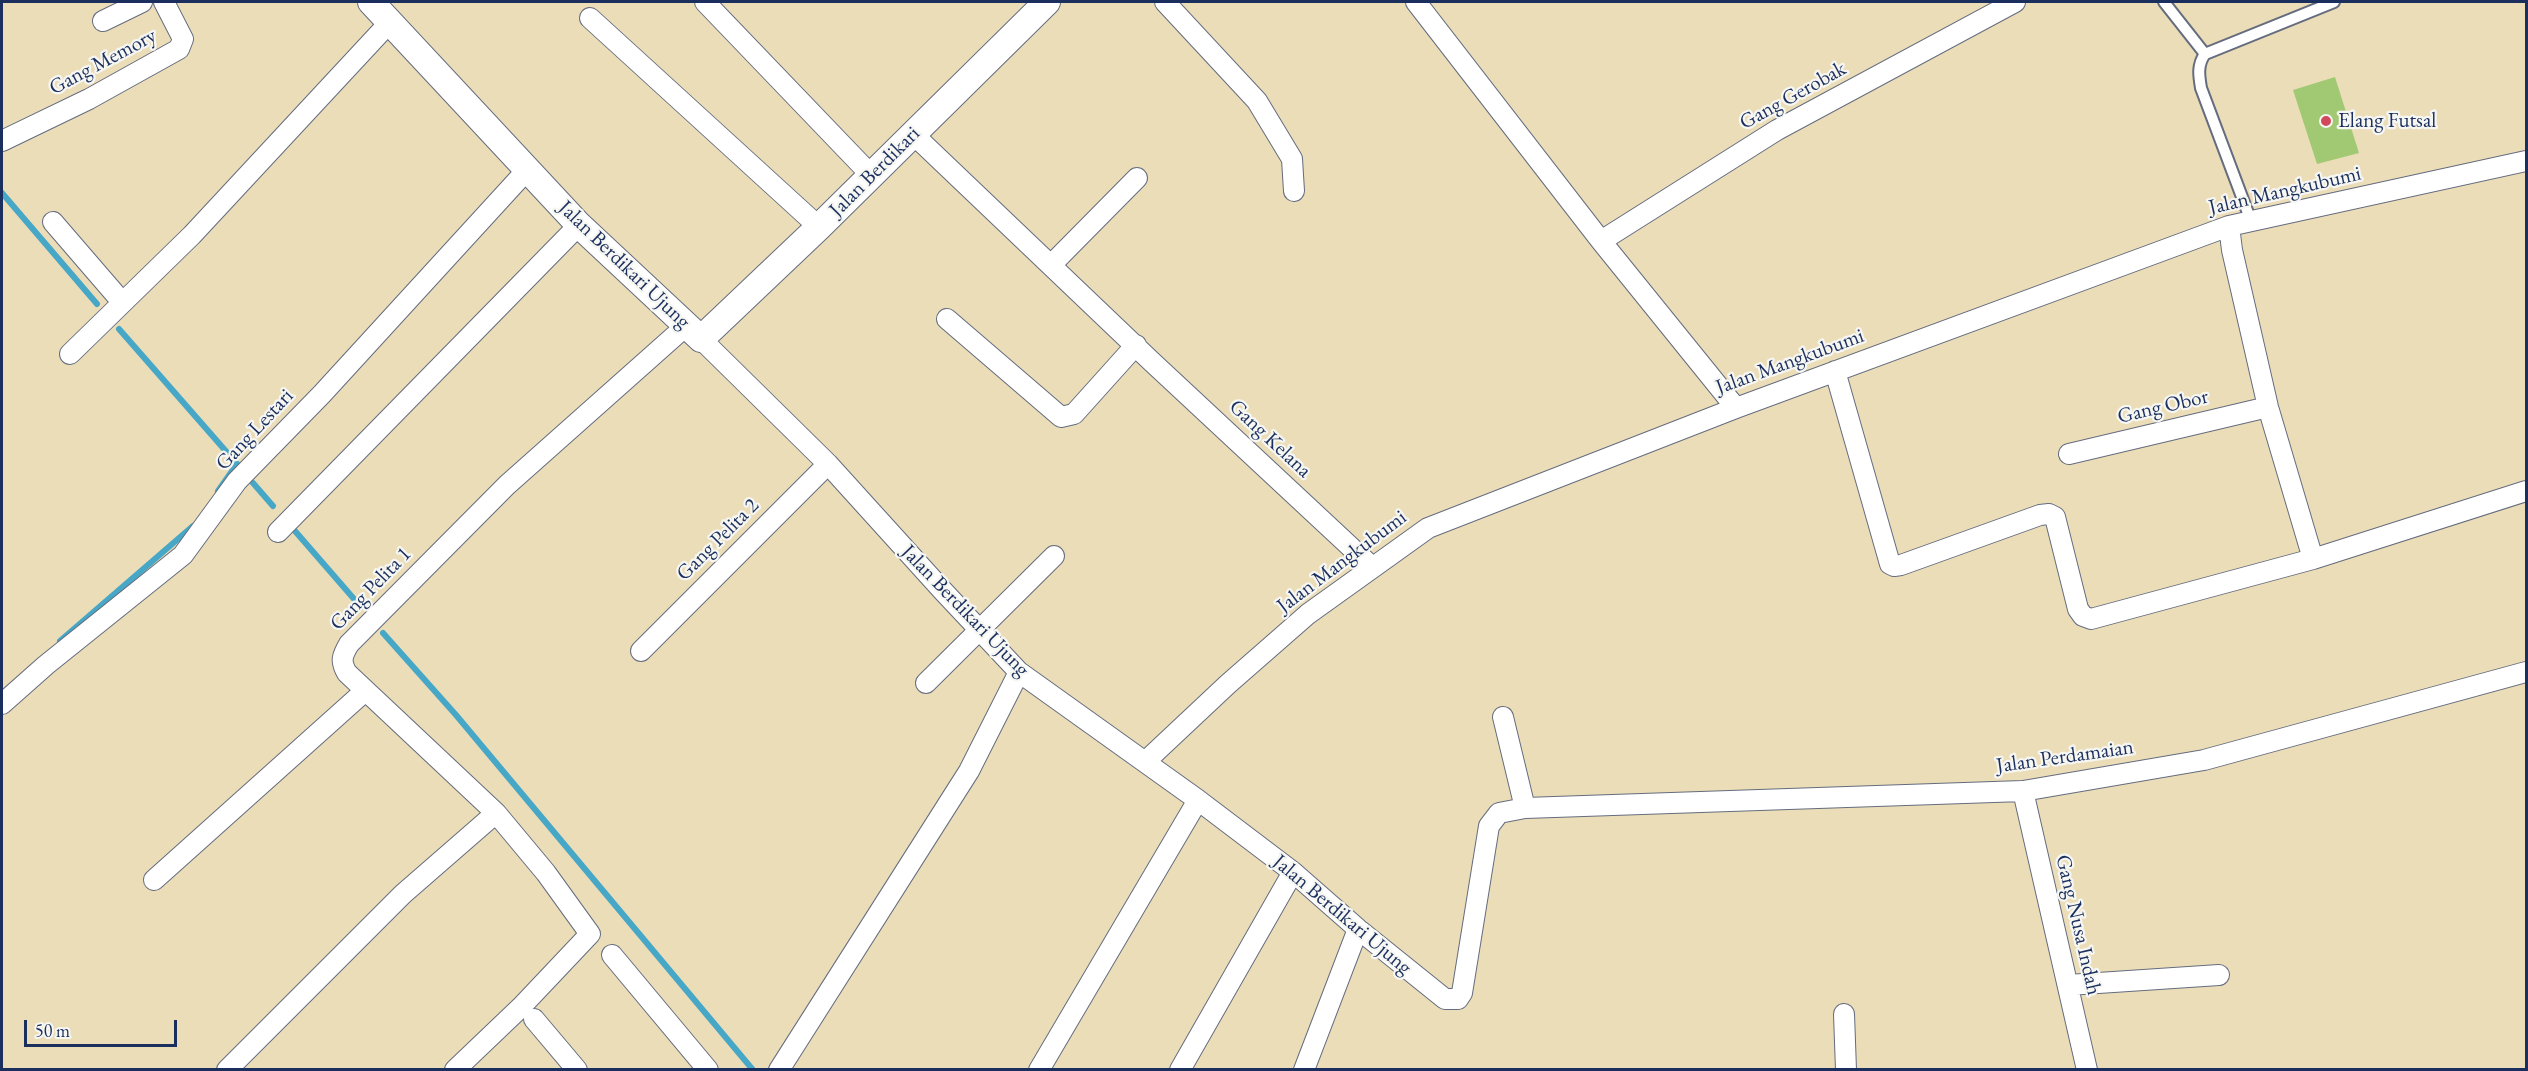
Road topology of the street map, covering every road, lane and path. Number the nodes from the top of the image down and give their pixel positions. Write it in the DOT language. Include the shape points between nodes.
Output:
graph roads {
  1 [pos="142,2"];
  2 [pos="164,2"];
  3 [pos="371,2"];
  4 [pos="705,2"];
  5 [pos="1047,2"];
  6 [pos="1165,2"];
  7 [pos="1416,2"];
  8 [pos="2014,2"];
  9 [pos="2164,2"];
  10 [pos="2334,2"];
  11 [pos="590,18"];
  12 [pos="103,21"];
  13 [pos="390,22"];
  14 [pos="2205,54"];
  15 [pos="913,134"];
  16 [pos="2,141"];
  17 [pos="2526,161"];
  18 [pos="526,170"];
  19 [pos="871,175"];
  20 [pos="1137,178"];
  21 [pos="1294,191"];
  22 [pos="2251,221"];
  23 [pos="53,222"];
  24 [pos="579,225"];
  25 [pos="2229,226"];
  26 [pos="819,227"];
  27 [pos="1600,242"];
  28 [pos="1052,264"];
  29 [pos="122,302"];
  30 [pos="947,319"];
  31 [pos="694,332"];
  32 [pos="1136,345"];
  33 [pos="70,354"];
  34 [pos="1835,371"];
  35 [pos="2268,407"];
  36 [pos="1736,408"];
  37 [pos="2068,453"];
  38 [pos="828,464"];
  39 [pos="2526,491"];
  40 [pos="278,532"];
  41 [pos="1054,556"];
  42 [pos="2313,559"];
  43 [pos="1371,566"];
  44 [pos="978,629"];
  45 [pos="641,651"];
  46 [pos="1019,672"];
  47 [pos="2526,672"];
  48 [pos="926,683"];
  49 [pos="365,690"];
  50 [pos="2,704"];
  51 [pos="1503,717"];
  52 [pos="1146,761"];
  53 [pos="2023,791"];
  54 [pos="1198,800"];
  55 [pos="1525,808"];
  56 [pos="496,813"];
  57 [pos="1293,873"];
  58 [pos="154,880"];
  59 [pos="1358,929"];
  60 [pos="612,955"];
  61 [pos="2219,975"];
  62 [pos="2068,985"];
  63 [pos="1844,1014"];
  64 [pos="534,1019"];
  65 [pos="227,1070"];
  66 [pos="455,1070"];
  67 [pos="577,1070"];
  68 [pos="708,1070"];
  69 [pos="779,1070"];
  70 [pos="1039,1070"];
  71 [pos="1180,1070"];
  72 [pos="1304,1070"];
  73 [pos="1846,1070"];
  74 [pos="2086,1070"];
  1 -- 12 [label="street, Gang Memory"];
  2 -- 16 [label="street, Gang Memory" via="183,39 179,49"];
  3 -- 13 [label="street, Jalan Berdikari Ujung"];
  4 -- 19 [label="street"];
  5 -- 15 [label="street, Jalan Berdikari"];
  6 -- 21 [label="street" via="1257,101 1292,159"];
  7 -- 27 [label="street"];
  8 -- 27 [label="street, Gang Gerobak" via="1777,130"];
  9 -- 14 [label="lane"];
  10 -- 14 [label="lane"];
  11 -- 26 [label="street"];
  13 -- 18 [label="street, Jalan Berdikari Ujung"];
  13 -- 29 [label="street" via="192,235"];
  14 -- 22 [label="lane" via="2198,71 2201,88"];
  15 -- 19 [label="street, Jalan Berdikari"];
  15 -- 28 [label="street, Gang Kelana"];
  17 -- 22 [label="street, Jalan Mangkubumi"];
  18 -- 24 [label="street, Jalan Berdikari Ujung"];
  18 -- 50 [label="street, Gang Lestari" via="322,394 237,481 183,555"];
  19 -- 26 [label="street, Jalan Berdikari"];
  20 -- 28 [label="street"];
  22 -- 25 [label="street, Jalan Mangkubumi"];
  23 -- 29 [label="street"];
  24 -- 31 [label="street, Jalan Berdikari Ujung"];
  24 -- 40 [label="street"];
  25 -- 34 [label="street, Jalan Mangkubumi"];
  25 -- 35 [label="street"];
  26 -- 31 [label="street, Jalan Berdikari"];
  27 -- 36 [label="street"];
  28 -- 32 [label="street, Gang Kelana"];
  29 -- 33 [label="street"];
  30 -- 32 [label="street" via="1062,417 1074,414"];
  31 -- 38 [label="street, Jalan Berdikari Ujung"];
  31 -- 49 [label="street, Gang Pelita 1" via="507,484 349,644 342,656 343,665"];
  32 -- 43 [label="street, Gang Kelana"];
  34 -- 36 [label="street, Jalan Mangkubumi"];
  34 -- 42 [label="street" via="1890,564 1894,566 2049,514 2055,517 2078,609 2091,619"];
  35 -- 37 [label="street, Gang Obor"];
  35 -- 42 [label="street"];
  36 -- 43 [label="street, Jalan Mangkubumi" via="1428,528"];
  38 -- 44 [label="street, Jalan Berdikari Ujung"];
  38 -- 45 [label="street, Gang Pelita 2"];
  39 -- 42 [label="street"];
  41 -- 44 [label="street"];
  43 -- 52 [label="street, Jalan Mangkubumi" via="1308,614"];
  44 -- 46 [label="street, Jalan Berdikari Ujung"];
  44 -- 48 [label="street"];
  46 -- 52 [label="street, Jalan Berdikari Ujung"];
  46 -- 69 [label="street" via="969,771"];
  47 -- 53 [label="street, Jalan Perdamaian" via="2204,760"];
  49 -- 56 [label="street, Gang Pelita 1"];
  49 -- 58 [label="street"];
  51 -- 55 [label="street"];
  52 -- 54 [label="street, Jalan Berdikari Ujung"];
  53 -- 55 [label="street, Jalan Perdamaian"];
  53 -- 62 [label="street, Gang Nusa Indah"];
  54 -- 57 [label="street, Jalan Berdikari Ujung"];
  54 -- 70 [label="street"];
  55 -- 59 [label="street, Jalan Berdikari Ujung" via="1498,813 1489,826 1458,999 1445,999"];
  56 -- 65 [label="street" via="403,894"];
  56 -- 66 [label="street, Gang Pelita 1" via="590,934"];
  57 -- 59 [label="street, Jalan Berdikari Ujung"];
  57 -- 71 [label="street"];
  59 -- 72 [label="street"];
  60 -- 68 [label="street"];
  61 -- 62 [label="street"];
  62 -- 74 [label="street, Gang Nusa Indah"];
  63 -- 73 [label="street"];
  64 -- 67 [label="street"];
}
